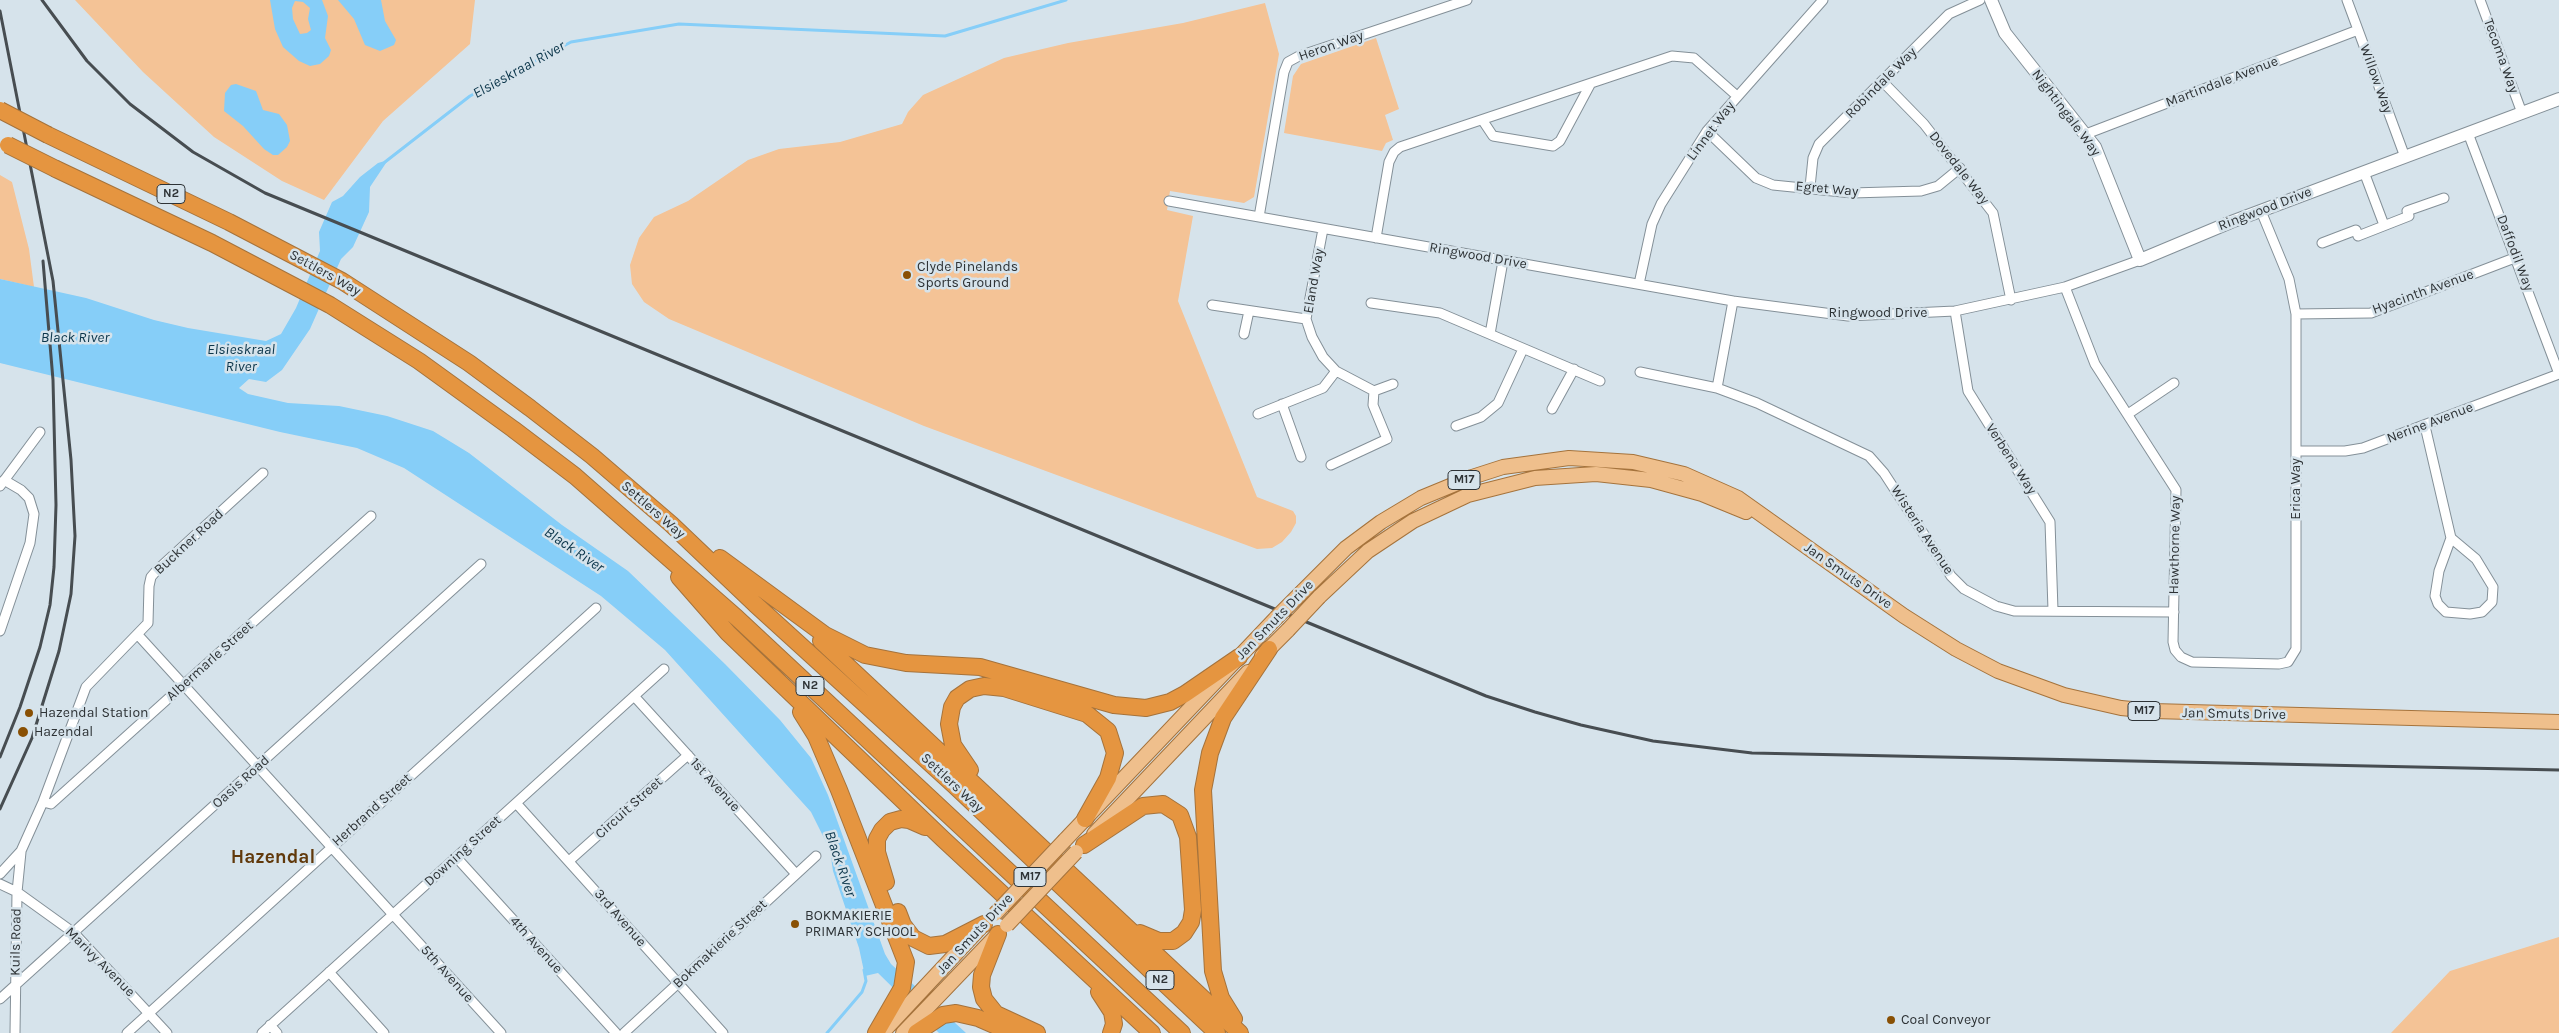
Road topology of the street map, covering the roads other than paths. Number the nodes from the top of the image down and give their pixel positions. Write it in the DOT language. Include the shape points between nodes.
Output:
graph roads {
  1 [pos="1467,0"];
  2 [pos="1822,0"];
  3 [pos="1980,0"];
  4 [pos="1991,0"];
  5 [pos="2347,0"];
  6 [pos="2480,0"];
  7 [pos="2358,30"];
  8 [pos="1882,81"];
  9 [pos="1591,83"];
  10 [pos="1737,96"];
  11 [pos="2559,99"];
  12 [pos="0,110"];
  13 [pos="2522,113"];
  14 [pos="1483,121"];
  15 [pos="1707,131"];
  16 [pos="2468,133"];
  17 [pos="2086,134"];
  18 [pos="4,143"];
  19 [pos="2405,157"];
  20 [pos="1960,168"];
  21 [pos="2364,172"];
  22 [pos="1810,187"];
  23 [pos="2444,198"];
  24 [pos="1169,201"];
  25 [pos="2261,211"];
  26 [pos="1259,217"];
  27 [pos="2384,225"];
  28 [pos="1323,229"];
  29 [pos="1376,238"];
  30 [pos="2322,243"];
  31 [pos="2517,257"];
  32 [pos="1503,260"];
  33 [pos="2140,260"];
  34 [pos="1639,284"];
  35 [pos="2065,287"];
  36 [pos="2011,300"];
  37 [pos="1733,301"];
  38 [pos="1371,303"];
  39 [pos="1212,305"];
  40 [pos="1249,311"];
  41 [pos="1955,311"];
  42 [pos="2296,314"];
  43 [pos="1306,319"];
  44 [pos="1244,334"];
  45 [pos="1490,334"];
  46 [pos="1522,349"];
  47 [pos="1574,369"];
  48 [pos="1336,371"];
  49 [pos="1640,372"];
  50 [pos="2559,374"];
  51 [pos="1600,381"];
  52 [pos="2174,382"];
  53 [pos="1392,384"];
  54 [pos="1718,388"];
  55 [pos="1374,391"];
  56 [pos="1282,404"];
  57 [pos="1552,409"];
  58 [pos="1258,414"];
  59 [pos="2128,414"];
  60 [pos="1456,426"];
  61 [pos="2424,426"];
  62 [pos="40,432"];
  63 [pos="2296,451"];
  64 [pos="1301,457"];
  65 [pos="1331,465"];
  66 [pos="263,473"];
  67 [pos="2,483"];
  68 [pos="371,516"];
  69 [pos="671,524"];
  70 [pos="1778,528"];
  71 [pos="2451,538"];
  72 [pos="656,548"];
  73 [pos="481,564"];
  74 [pos="596,608"];
  75 [pos="786,608"];
  76 [pos="2053,610"];
  77 [pos="2174,612"];
  78 [pos="0,631"];
  79 [pos="138,635"];
  80 [pos="1269,649"];
  81 [pos="1239,657"];
  82 [pos="2181,657"];
  83 [pos="664,669"];
  84 [pos="183,684"];
  85 [pos="781,684"];
  86 [pos="634,696"];
  87 [pos="2559,722"];
  88 [pos="688,755"];
  89 [pos="258,766"];
  90 [pos="43,802"];
  91 [pos="516,803"];
  92 [pos="1010,817"];
  93 [pos="1084,819"];
  94 [pos="943,839"];
  95 [pos="332,847"];
  96 [pos="1080,849"];
  97 [pos="21,852"];
  98 [pos="816,856"];
  99 [pos="456,857"];
  100 [pos="570,861"];
  101 [pos="0,874"];
  102 [pos="796,874"];
  103 [pos="0,884"];
  104 [pos="17,892"];
  105 [pos="394,915"];
  106 [pos="989,919"];
  107 [pos="1125,925"];
  108 [pos="1002,930"];
  109 [pos="74,933"];
  110 [pos="1070,958"];
  111 [pos="329,972"];
  112 [pos="677,983"];
  113 [pos="16,984"];
  114 [pos="0,999"];
  115 [pos="901,1003"];
  116 [pos="150,1013"];
  117 [pos="270,1026"];
  118 [pos="919,1026"];
  119 [pos="16,1033"];
  120 [pos="127,1033"];
  121 [pos="167,1033"];
  122 [pos="262,1033"];
  123 [pos="277,1033"];
  124 [pos="384,1033"];
  125 [pos="501,1033"];
  126 [pos="616,1033"];
  127 [pos="624,1033"];
  128 [pos="722,1033"];
  129 [pos="876,1033"];
  130 [pos="882,1033"];
  131 [pos="903,1033"];
  132 [pos="1012,1033"];
  133 [pos="1037,1033"];
  134 [pos="1111,1033"];
  135 [pos="1152,1033"];
  136 [pos="1182,1033"];
  137 [pos="1217,1033"];
  138 [pos="1240,1033"];
  139 [pos="1244,1033"];
  1 -- 26 [label="street, Heron Way" via="1288,62"];
  2 -- 10 [label="street, Linnet Way"];
  3 -- 8 [label="street, Robindale Way" via="1949,14"];
  4 -- 17 [label="street, Nightingale Way" via="2010,41"];
  5 -- 7 [label="street, Willow Way"];
  6 -- 13 [label="street, Tecoma Way"];
  7 -- 17 [label="street, Martindale Avenue"];
  7 -- 19 [label="street, Willow Way"];
  8 -- 20 [label="street, Dovedale Way" via="1924,124"];
  8 -- 22 [label="street, Robindale Way" via="1820,144 1813,158"];
  9 -- 10 [label="street" via="1672,56 1684,56 1704,65"];
  9 -- 14 [label="street"];
  9 -- 14 [label="street" via="1560,141 1553,146 1493,136"];
  10 -- 15 [label="street, Linnet Way"];
  11 -- 13 [label="street, Ringwood Drive"];
  12 -- 69 [label="highway, Settlers Way / N2, bridge" via="292,255 394,313 469,362 592,456"];
  13 -- 16 [label="street, Ringwood Drive"];
  14 -- 29 [label="street" via="1394,152 1389,162"];
  15 -- 22 [label="street, Egret Way" via="1756,178 1773,185"];
  15 -- 34 [label="street, Linnet Way" via="1660,204 1652,224"];
  16 -- 19 [label="street, Ringwood Drive"];
  16 -- 31 [label="street, Daffodil Way"];
  17 -- 33 [label="street, Nightingale Way" via="2103,161"];
  18 -- 72 [label="highway, Settlers Way / N2, bridge" via="212,243 374,331 575,476"];
  19 -- 21 [label="street, Ringwood Drive"];
  20 -- 22 [label="street, Egret Way" via="1938,186 1921,192 1852,193"];
  20 -- 36 [label="street, Dovedale Way" via="1993,213"];
  21 -- 25 [label="street, Ringwood Drive"];
  21 -- 27 [label="street"];
  23 -- 27 [label="street" via="2407,211 2409,216"];
  24 -- 26 [label="street, Ringwood Drive"];
  25 -- 33 [label="street, Ringwood Drive"];
  25 -- 42 [label="street, Erica Way" via="2289,279"];
  26 -- 28 [label="street, Ringwood Drive"];
  27 -- 30 [label="street" via="2358,236 2356,230"];
  28 -- 29 [label="street, Ringwood Drive"];
  28 -- 43 [label="street, Eland Way"];
  29 -- 32 [label="street, Ringwood Drive"];
  31 -- 42 [label="street, Hyacinth Avenue" via="2371,312"];
  31 -- 50 [label="street, Daffodil Way"];
  32 -- 34 [label="street, Ringwood Drive"];
  32 -- 45 [label="street"];
  33 -- 35 [label="street, Ringwood Drive"];
  34 -- 37 [label="street, Ringwood Drive"];
  35 -- 36 [label="street, Ringwood Drive"];
  35 -- 59 [label="street, Hawthorne Way" via="2091,356"];
  36 -- 41 [label="street, Ringwood Drive"];
  37 -- 41 [label="street, Ringwood Drive" via="1848,316"];
  37 -- 54 [label="street"];
  38 -- 45 [label="street" via="1440,313"];
  39 -- 40 [label="street"];
  40 -- 43 [label="street"];
  40 -- 44 [label="street"];
  41 -- 76 [label="street, Verbena Way" via="1968,391 2050,522"];
  42 -- 63 [label="street, Erica Way"];
  43 -- 48 [label="street, Eland Way" via="1323,357"];
  45 -- 46 [label="street"];
  46 -- 47 [label="street"];
  46 -- 60 [label="street" via="1498,403 1480,417"];
  47 -- 51 [label="street"];
  47 -- 57 [label="street"];
  48 -- 55 [label="street, Eland Way"];
  48 -- 56 [label="street" via="1323,388"];
  49 -- 54 [label="street, Wisteria Avenue"];
  50 -- 61 [label="street, Nerine Avenue"];
  52 -- 59 [label="street"];
  53 -- 55 [label="street"];
  54 -- 76 [label="street, Wisteria Avenue" via="1869,456 1884,473 1951,576 1964,588 1996,606 2014,611"];
  55 -- 65 [label="street" via="1373,405 1387,439"];
  56 -- 58 [label="street"];
  56 -- 64 [label="street"];
  59 -- 77 [label="street, Hawthorne Way" via="2176,490"];
  61 -- 63 [label="street, Nerine Avenue" via="2354,450"];
  61 -- 71 [label="street"];
  62 -- 67 [label="street"];
  63 -- 82 [label="street, Erica Way" via="2296,649 2293,657 2279,664 2192,662"];
  66 -- 79 [label="street, Buckner Road" via="157,570 149,586 148,623"];
  67 -- 78 [label="street" via="21,490 29,498 34,514 30,543"];
  68 -- 84 [label="street, Albermarle Street"];
  69 -- 75 [label="highway"];
  69 -- 137 [label="highway, Settlers Way / N2"];
  70 -- 80 [label="main road, Jan Smuts Drive / M17, bridge" via="1702,494 1650,480 1596,474 1535,478 1468,495 1413,521 1368,551"];
  70 -- 81 [label="main road, Jan Smuts Drive / M17, bridge" via="1738,498 1710,484 1633,462 1569,458 1533,462 1472,476 1400,510 1353,542"];
  70 -- 87 [label="main road, Jan Smuts Drive / M17" via="1956,649 1998,671 2064,695 2121,708 2180,713"];
  71 -- 71 [label="street" via="2476,558 2493,587 2492,602 2482,612 2446,612 2438,604 2436,585"];
  72 -- 85 [label="highway" via="709,612"];
  72 -- 136 [label="highway, Settlers Way / N2" via="737,618"];
  73 -- 89 [label="street, Oasis Road"];
  74 -- 95 [label="street, Herbrand Street"];
  75 -- 81 [label="highway" via="840,645 864,655 894,662 980,667 1126,707 1155,706 1177,699"];
  75 -- 92 [label="highway"];
  76 -- 77 [label="street, Wisteria Avenue"];
  77 -- 82 [label="street, Hawthorne Way" via="2173,642"];
  79 -- 84 [label="street, 5th Avenue"];
  79 -- 90 [label="street, Buckner Road" via="86,687"];
  80 -- 96 [label="main road, Jan Smuts Drive / M17"];
  80 -- 139 [label="highway" via="1223,718 1210,753 1202,790 1213,971 1221,998"];
  81 -- 93 [label="main road, Jan Smuts Drive / M17"];
  83 -- 86 [label="street, Downing Street"];
  84 -- 89 [label="street, 5th Avenue"];
  84 -- 90 [label="street, Albermarle Street" via="51,804"];
  85 -- 94 [label="highway"];
  85 -- 115 [label="highway" via="820,745 904,954 906,970"];
  86 -- 88 [label="street, 1st Avenue"];
  86 -- 91 [label="street, Downing Street"];
  88 -- 100 [label="street, Circuit Street"];
  88 -- 102 [label="street, 1st Avenue"];
  89 -- 95 [label="street, 5th Avenue"];
  89 -- 109 [label="street, Oasis Road"];
  90 -- 97 [label="street"];
  91 -- 99 [label="street, Downing Street"];
  91 -- 100 [label="street, 3rd Avenue"];
  92 -- 93 [label="highway" via="962,760 950,734 952,707 963,693 977,686 1004,688 1087,714 1108,731 1114,745 1114,760 1108,778"];
  92 -- 107 [label="highway"];
  93 -- 106 [label="main road, Jan Smuts Drive / M17, bridge"];
  94 -- 106 [label="highway" via="906,819 890,822 880,833 876,844 878,859 903,925 917,941 935,946 945,944"];
  94 -- 110 [label="highway"];
  95 -- 105 [label="street, 5th Avenue"];
  95 -- 116 [label="street, Herbrand Street"];
  96 -- 107 [label="highway" via="1129,814 1148,805 1168,806 1182,818 1188,837 1192,905 1189,927 1181,936 1165,942 1149,938"];
  96 -- 108 [label="main road, Jan Smuts Drive / M17, bridge"];
  97 -- 101 [label="street"];
  97 -- 104 [label="street, Kuils Road"];
  98 -- 102 [label="street, Bokmakierie Street"];
  99 -- 105 [label="street, Downing Street"];
  99 -- 126 [label="street, 4th Avenue"];
  100 -- 112 [label="street, 3rd Avenue"];
  102 -- 112 [label="street, Bokmakierie Street"];
  103 -- 104 [label="street, Marivy Avenue"];
  104 -- 109 [label="street, Marivy Avenue"];
  104 -- 113 [label="street, Kuils Road"];
  105 -- 111 [label="street, Downing Street"];
  105 -- 125 [label="street, 5th Avenue"];
  106 -- 115 [label="main road, Jan Smuts Drive / M17" via="928,984"];
  107 -- 138 [label="highway"];
  108 -- 118 [label="main road, Jan Smuts Drive / M17" via="938,995"];
  108 -- 133 [label="highway" via="982,975 984,999 1000,1017"];
  109 -- 113 [label="street, Oasis Road"];
  109 -- 116 [label="street, Marivy Avenue"];
  110 -- 134 [label="highway" via="1111,1009 1114,1019"];
  110 -- 135 [label="highway"];
  111 -- 117 [label="street, Downing Street"];
  111 -- 124 [label="street"];
  112 -- 127 [label="street, Bokmakierie Street"];
  112 -- 128 [label="street, 3rd Avenue"];
  113 -- 114 [label="street, Oasis Road"];
  113 -- 119 [label="street, Kuils Road"];
  115 -- 129 [label="highway"];
  115 -- 130 [label="main road, Jan Smuts Drive / M17"];
  116 -- 120 [label="street, Herbrand Street"];
  116 -- 121 [label="street, Marivy Avenue"];
  117 -- 122 [label="street, Downing Street"];
  117 -- 123 [label="street"];
  118 -- 131 [label="main road, Jan Smuts Drive / M17"];
  118 -- 132 [label="highway" via="948,1014 969,1015"];
}
